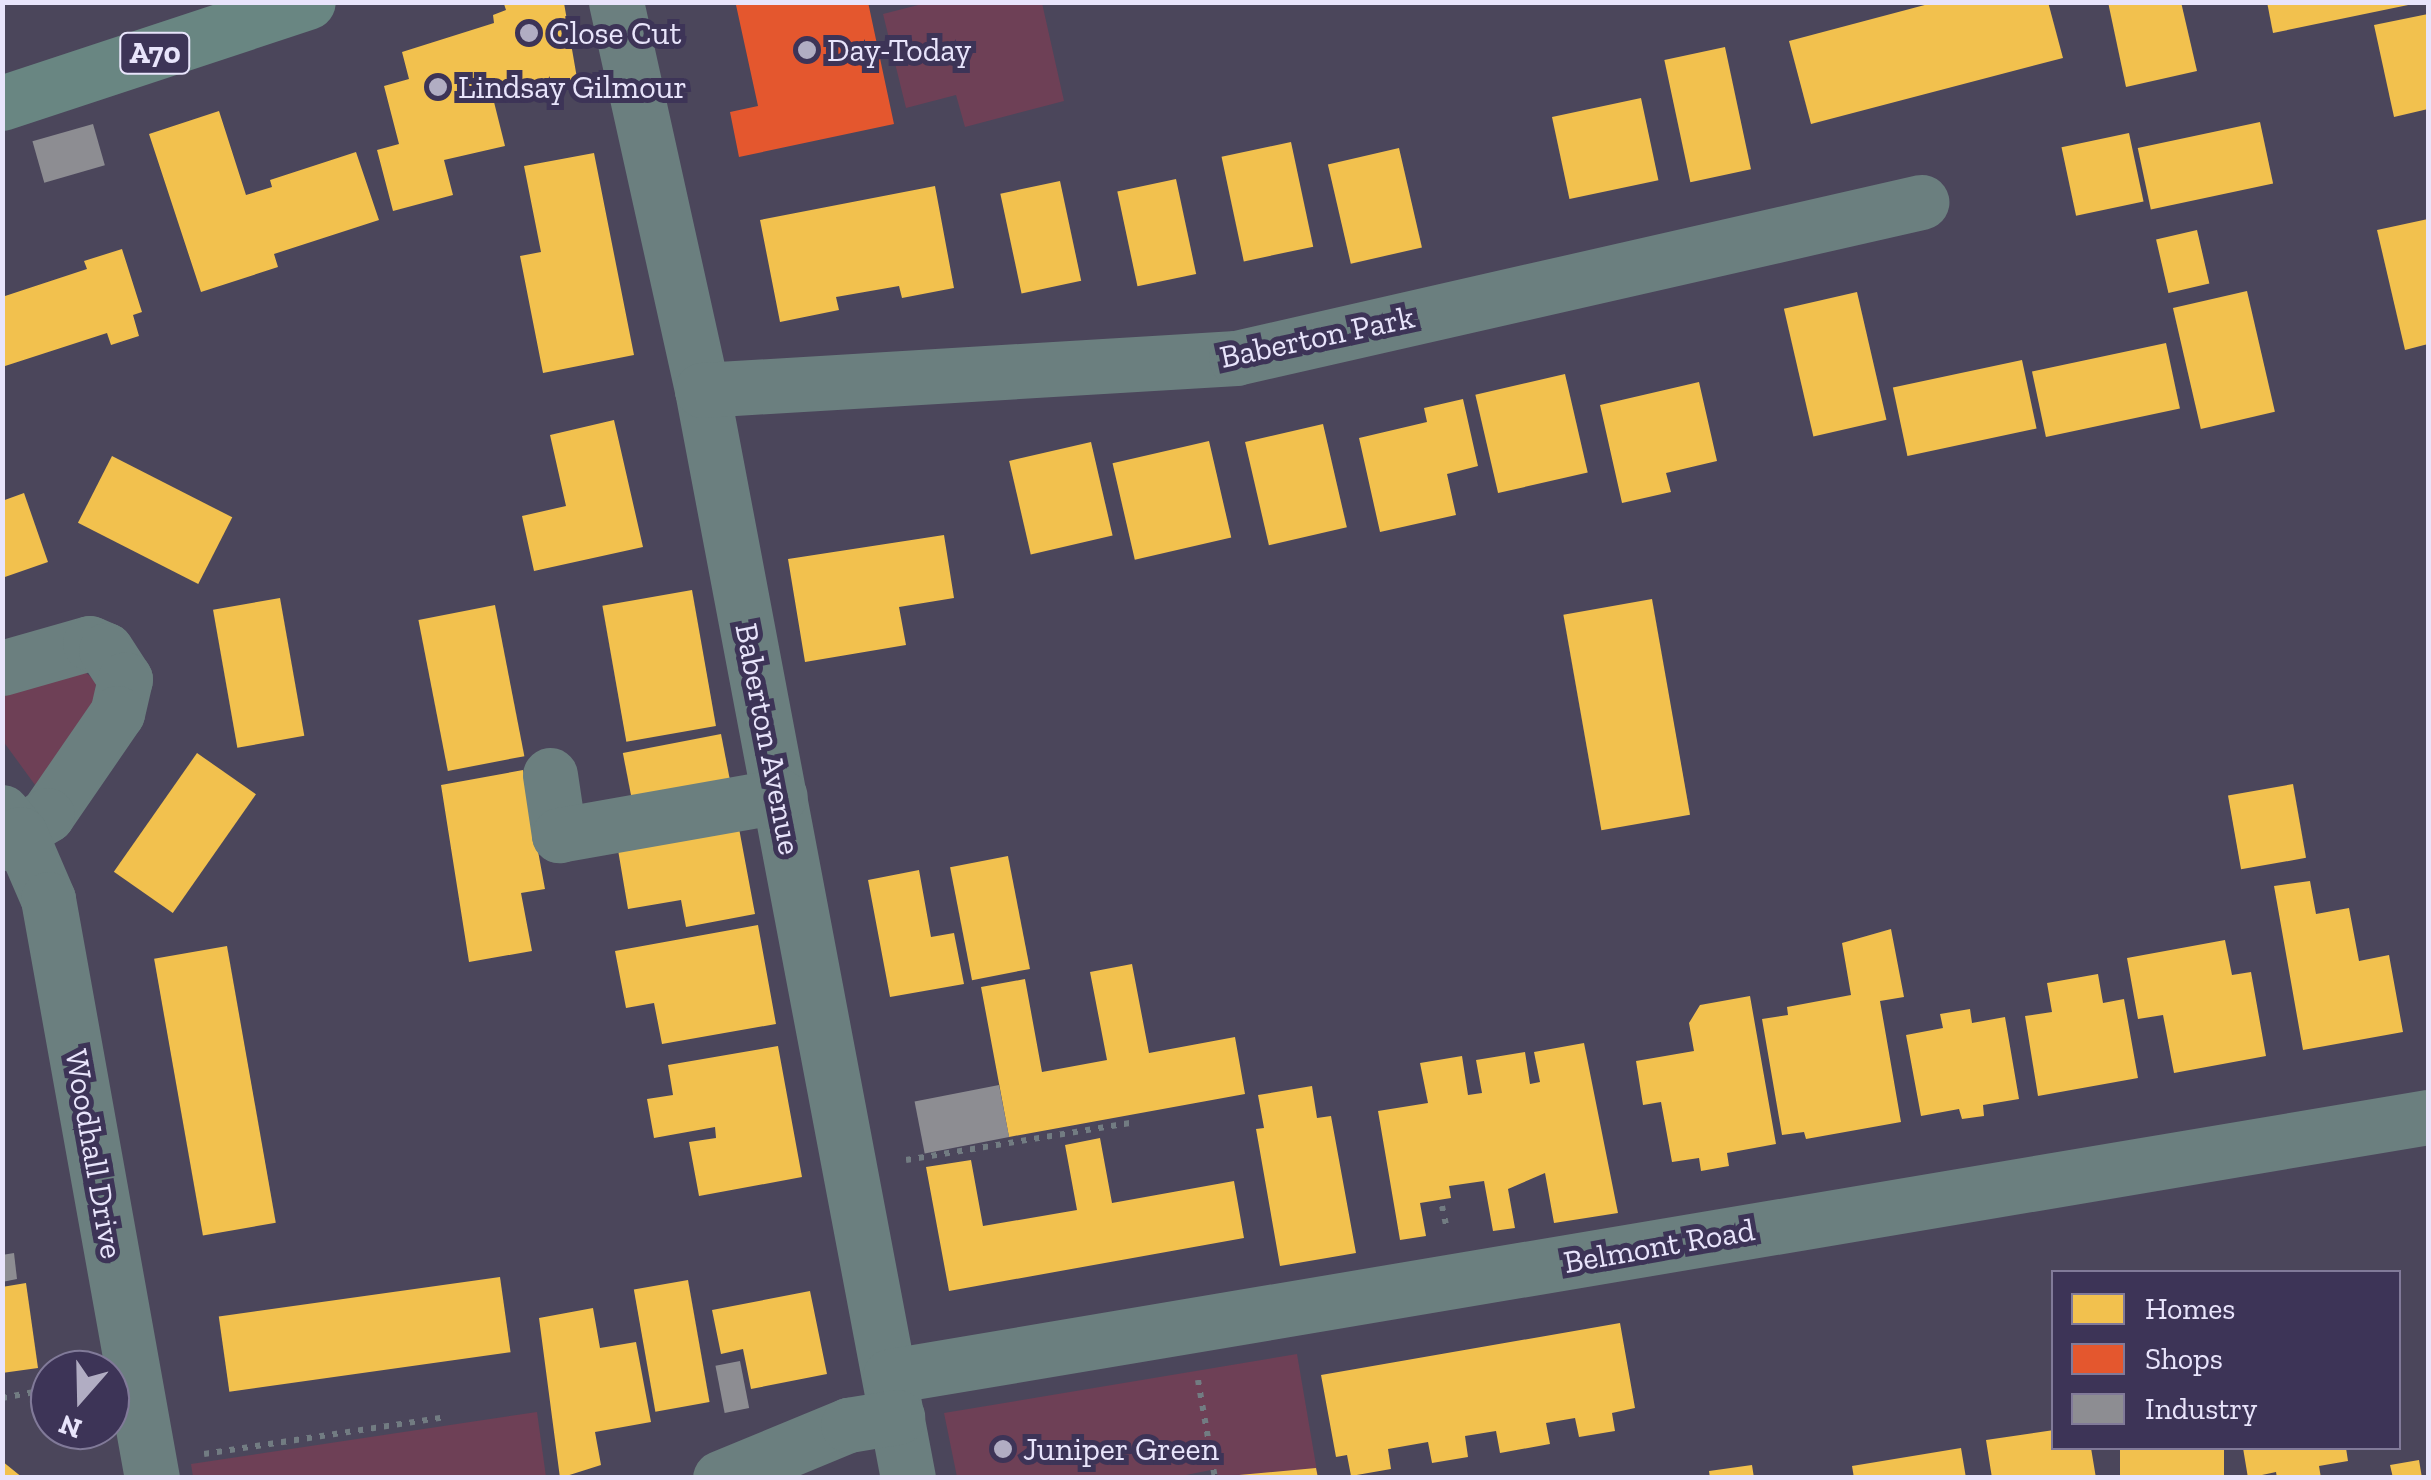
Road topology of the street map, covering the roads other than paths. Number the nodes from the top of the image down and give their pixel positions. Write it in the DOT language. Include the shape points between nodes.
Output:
graph roads {
  1 [pos="308,2"];
  2 [pos="616,2"];
  3 [pos="2,103"];
  4 [pos="1920,202"];
  5 [pos="702,390"];
  6 [pos="2,668"];
  7 [pos="550,775"];
  8 [pos="780,796"];
  9 [pos="8,830"];
  10 [pos="2428,1117"];
  11 [pos="893,1396"];
  12 [pos="151,1470"];
  13 [pos="720,1478"];
  14 [pos="908,1478"];
  1 -- 3 [label="main road, A70"];
  2 -- 5 [label="street, Baberton Avenue"];
  4 -- 5 [label="street, Baberton Park" via="1236,358"];
  5 -- 8 [label="street, Baberton Avenue"];
  6 -- 9 [label="street, Woodhall Drive" via="90,643 106,650 125,679 117,712 47,815"];
  7 -- 8 [label="street" via="560,835"];
  8 -- 11 [label="street, Baberton Avenue"];
  9 -- 12 [label="street, Woodhall Drive" via="48,899"];
  10 -- 11 [label="street, Belmont Road"];
  11 -- 13 [label="street, Belmont Road" via="848,1425"];
  11 -- 14 [label="street, Baberton Avenue"];
}
